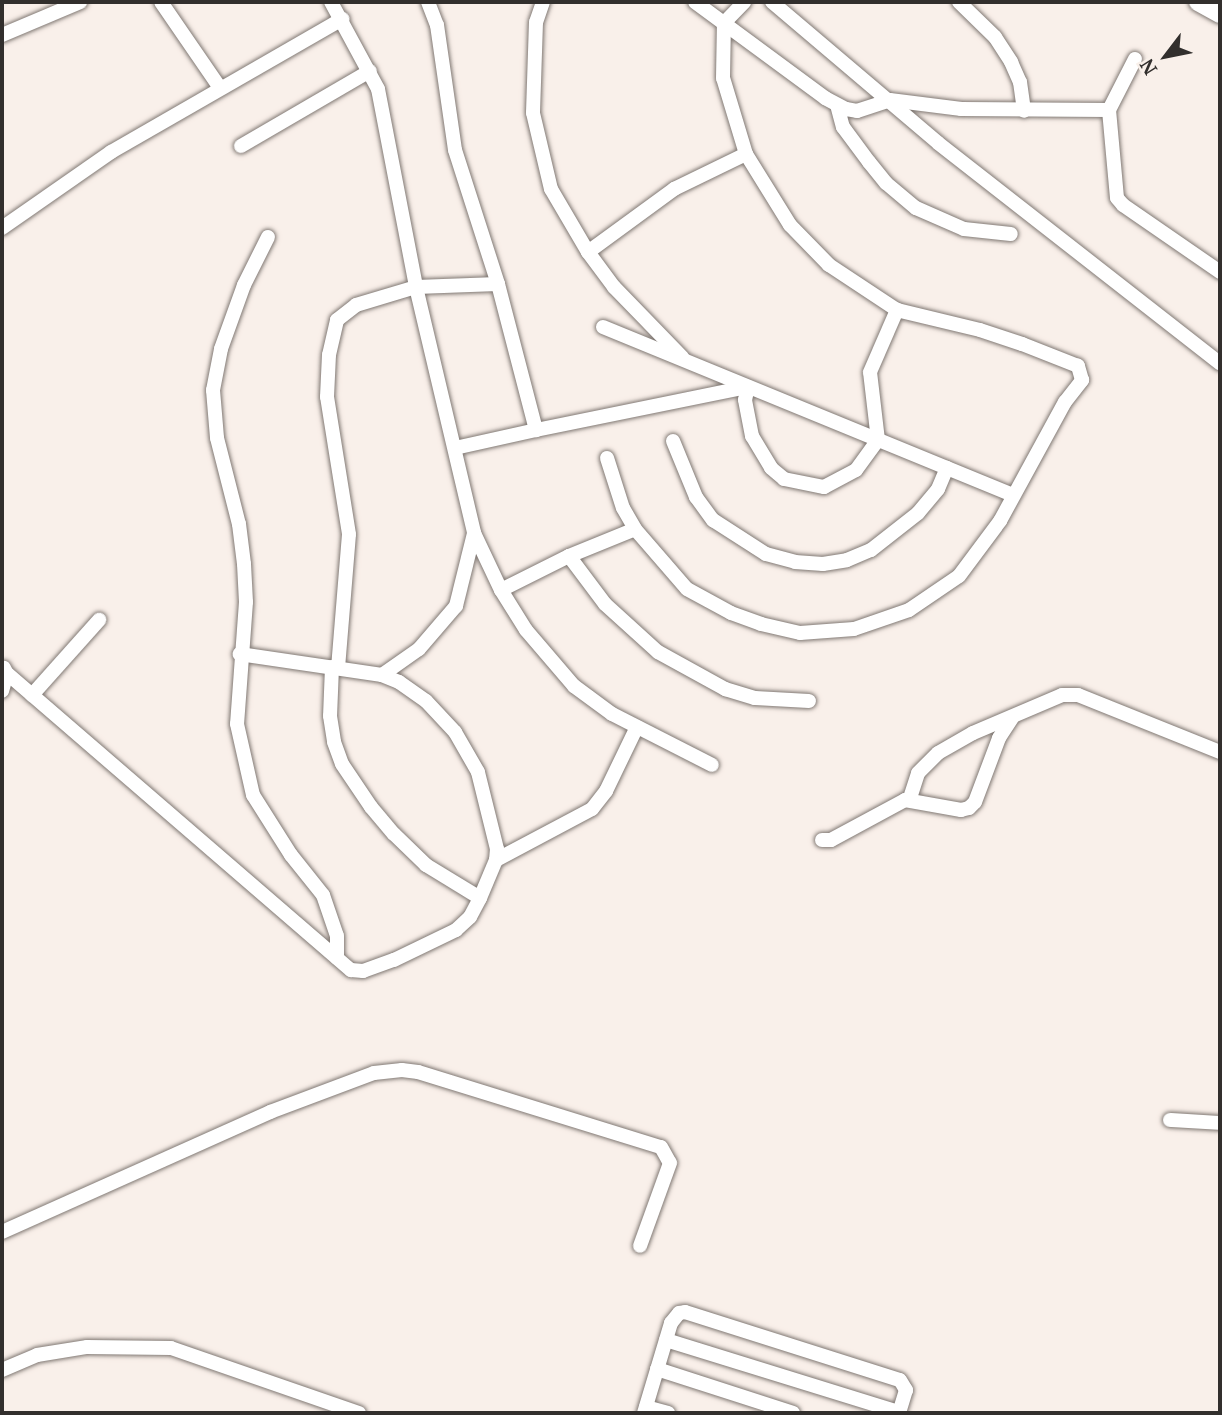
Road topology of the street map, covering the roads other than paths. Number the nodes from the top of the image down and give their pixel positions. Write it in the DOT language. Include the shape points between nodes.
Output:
graph roads {
  1 [pos="80,2"];
  2 [pos="162,2"];
  3 [pos="331,2"];
  4 [pos="428,2"];
  5 [pos="543,2"];
  6 [pos="695,2"];
  7 [pos="744,2"];
  8 [pos="772,2"];
  9 [pos="959,2"];
  10 [pos="1198,2"];
  11 [pos="1220,14"];
  12 [pos="342,19"];
  13 [pos="724,23"];
  14 [pos="2,35"];
  15 [pos="1135,59"];
  16 [pos="370,71"];
  17 [pos="220,88"];
  18 [pos="890,100"];
  19 [pos="836,106"];
  20 [pos="1109,110"];
  21 [pos="1024,111"];
  22 [pos="241,146"];
  23 [pos="746,154"];
  24 [pos="2,228"];
  25 [pos="1011,234"];
  26 [pos="268,237"];
  27 [pos="587,252"];
  28 [pos="1219,270"];
  29 [pos="498,284"];
  30 [pos="416,287"];
  31 [pos="897,310"];
  32 [pos="603,327"];
  33 [pos="688,363"];
  34 [pos="1220,363"];
  35 [pos="748,387"];
  36 [pos="536,430"];
  37 [pos="878,440"];
  38 [pos="673,441"];
  39 [pos="455,447"];
  40 [pos="607,458"];
  41 [pos="947,468"];
  42 [pos="1013,495"];
  43 [pos="635,529"];
  44 [pos="474,533"];
  45 [pos="569,556"];
  46 [pos="501,590"];
  47 [pos="99,620"];
  48 [pos="240,654"];
  49 [pos="335,667"];
  50 [pos="4,669"];
  51 [pos="382,675"];
  52 [pos="2,691"];
  53 [pos="32,695"];
  54 [pos="809,701"];
  55 [pos="1012,718"];
  56 [pos="637,727"];
  57 [pos="1220,752"];
  58 [pos="712,765"];
  59 [pos="911,799"];
  60 [pos="822,840"];
  61 [pos="496,860"];
  62 [pos="480,898"];
  63 [pos="337,958"];
  64 [pos="1170,1120"];
  65 [pos="1220,1124"];
  66 [pos="2,1231"];
  67 [pos="640,1246"];
  68 [pos="666,1340"];
  69 [pos="657,1369"];
  70 [pos="2,1370"];
  71 [pos="645,1410"];
  72 [pos="899,1412"];
  73 [pos="359,1413"];
  74 [pos="668,1413"];
  75 [pos="793,1413"];
  1 -- 14 [label="street"];
  2 -- 17 [label="street"];
  3 -- 12 [label="street"];
  4 -- 29 [label="street" via="437,24 455,150"];
  5 -- 27 [label="street" via="536,22 533,113 551,189"];
  6 -- 13 [label="street"];
  7 -- 13 [label="street"];
  8 -- 18 [label="street"];
  9 -- 21 [label="street" via="995,37 1011,62 1020,82"];
  10 -- 11 [label="main road"];
  12 -- 16 [label="street"];
  12 -- 17 [label="street"];
  13 -- 19 [label="street"];
  13 -- 23 [label="street" via="723,78"];
  15 -- 20 [label="street"];
  16 -- 22 [label="street"];
  16 -- 30 [label="street" via="385,113"];
  17 -- 24 [label="street" via="111,152"];
  18 -- 19 [label="street" via="857,111"];
  18 -- 21 [label="street"];
  18 -- 34 [label="street" via="938,143"];
  19 -- 25 [label="street" via="844,127 869,162 916,208 964,229"];
  20 -- 21 [label="street"];
  20 -- 28 [label="street" via="1117,198"];
  23 -- 27 [label="street" via="674,189"];
  23 -- 31 [label="street" via="790,225 829,265"];
  26 -- 48 [label="street" via="244,285 221,349 213,390 217,438 242,545 246,602"];
  27 -- 33 [label="street" via="643,320"];
  29 -- 30 [label="street"];
  29 -- 36 [label="street"];
  30 -- 39 [label="street"];
  30 -- 49 [label="street" via="342,313 329,355 327,397 349,534"];
  31 -- 37 [label="street" via="870,372"];
  31 -- 42 [label="street" via="980,330 1081,370 1082,380"];
  32 -- 33 [label="street"];
  33 -- 35 [label="street"];
  35 -- 36 [label="street"];
  35 -- 37 [label="street"];
  35 -- 37 [label="street" via="745,400 752,436 783,480 824,487 842,480 867,458"];
  36 -- 39 [label="street"];
  37 -- 41 [label="street"];
  38 -- 41 [label="street" via="696,497 713,520 766,554 795,562 823,564 871,550 918,513 938,489"];
  39 -- 44 [label="street"];
  40 -- 43 [label="street"];
  41 -- 42 [label="street"];
  42 -- 43 [label="street" via="1000,521 959,576 909,610 855,629 800,633 731,613 687,589"];
  43 -- 45 [label="street"];
  44 -- 46 [label="street"];
  44 -- 51 [label="street" via="456,606 419,649"];
  45 -- 46 [label="street"];
  45 -- 54 [label="street" via="605,604 658,652 725,689 755,698"];
  46 -- 56 [label="street" via="526,630 574,686"];
  47 -- 53 [label="street"];
  48 -- 49 [label="street"];
  48 -- 63 [label="street" via="237,724 253,795 323,895 337,936"];
  49 -- 51 [label="street"];
  49 -- 62 [label="street" via="330,716 342,764 394,834 426,865"];
  50 -- 52 [label="street"];
  50 -- 53 [label="street"];
  51 -- 61 [label="street" via="426,701 463,743 484,788 496,838"];
  53 -- 63 [label="street"];
  55 -- 57 [label="street" via="1062,695 1078,695"];
  55 -- 59 [label="street" via="938,753 918,773"];
  55 -- 59 [label="street" via="972,805 961,810"];
  56 -- 58 [label="street"];
  56 -- 61 [label="street" via="606,791 592,809"];
  59 -- 60 [label="street" via="831,840"];
  61 -- 62 [label="street"];
  62 -- 63 [label="street" via="456,930 416,952 359,971"];
  64 -- 65 [label="street"];
  66 -- 67 [label="street" via="270,1112 374,1073 402,1070 661,1147 670,1163"];
  68 -- 69 [label="street"];
  68 -- 72 [label="street"];
  68 -- 72 [label="street" via="675,1317 685,1312 900,1380 906,1390"];
  69 -- 71 [label="street"];
  69 -- 75 [label="street"];
  70 -- 73 [label="street" via="37,1355 87,1347 171,1348"];
  71 -- 74 [label="street"];
}
